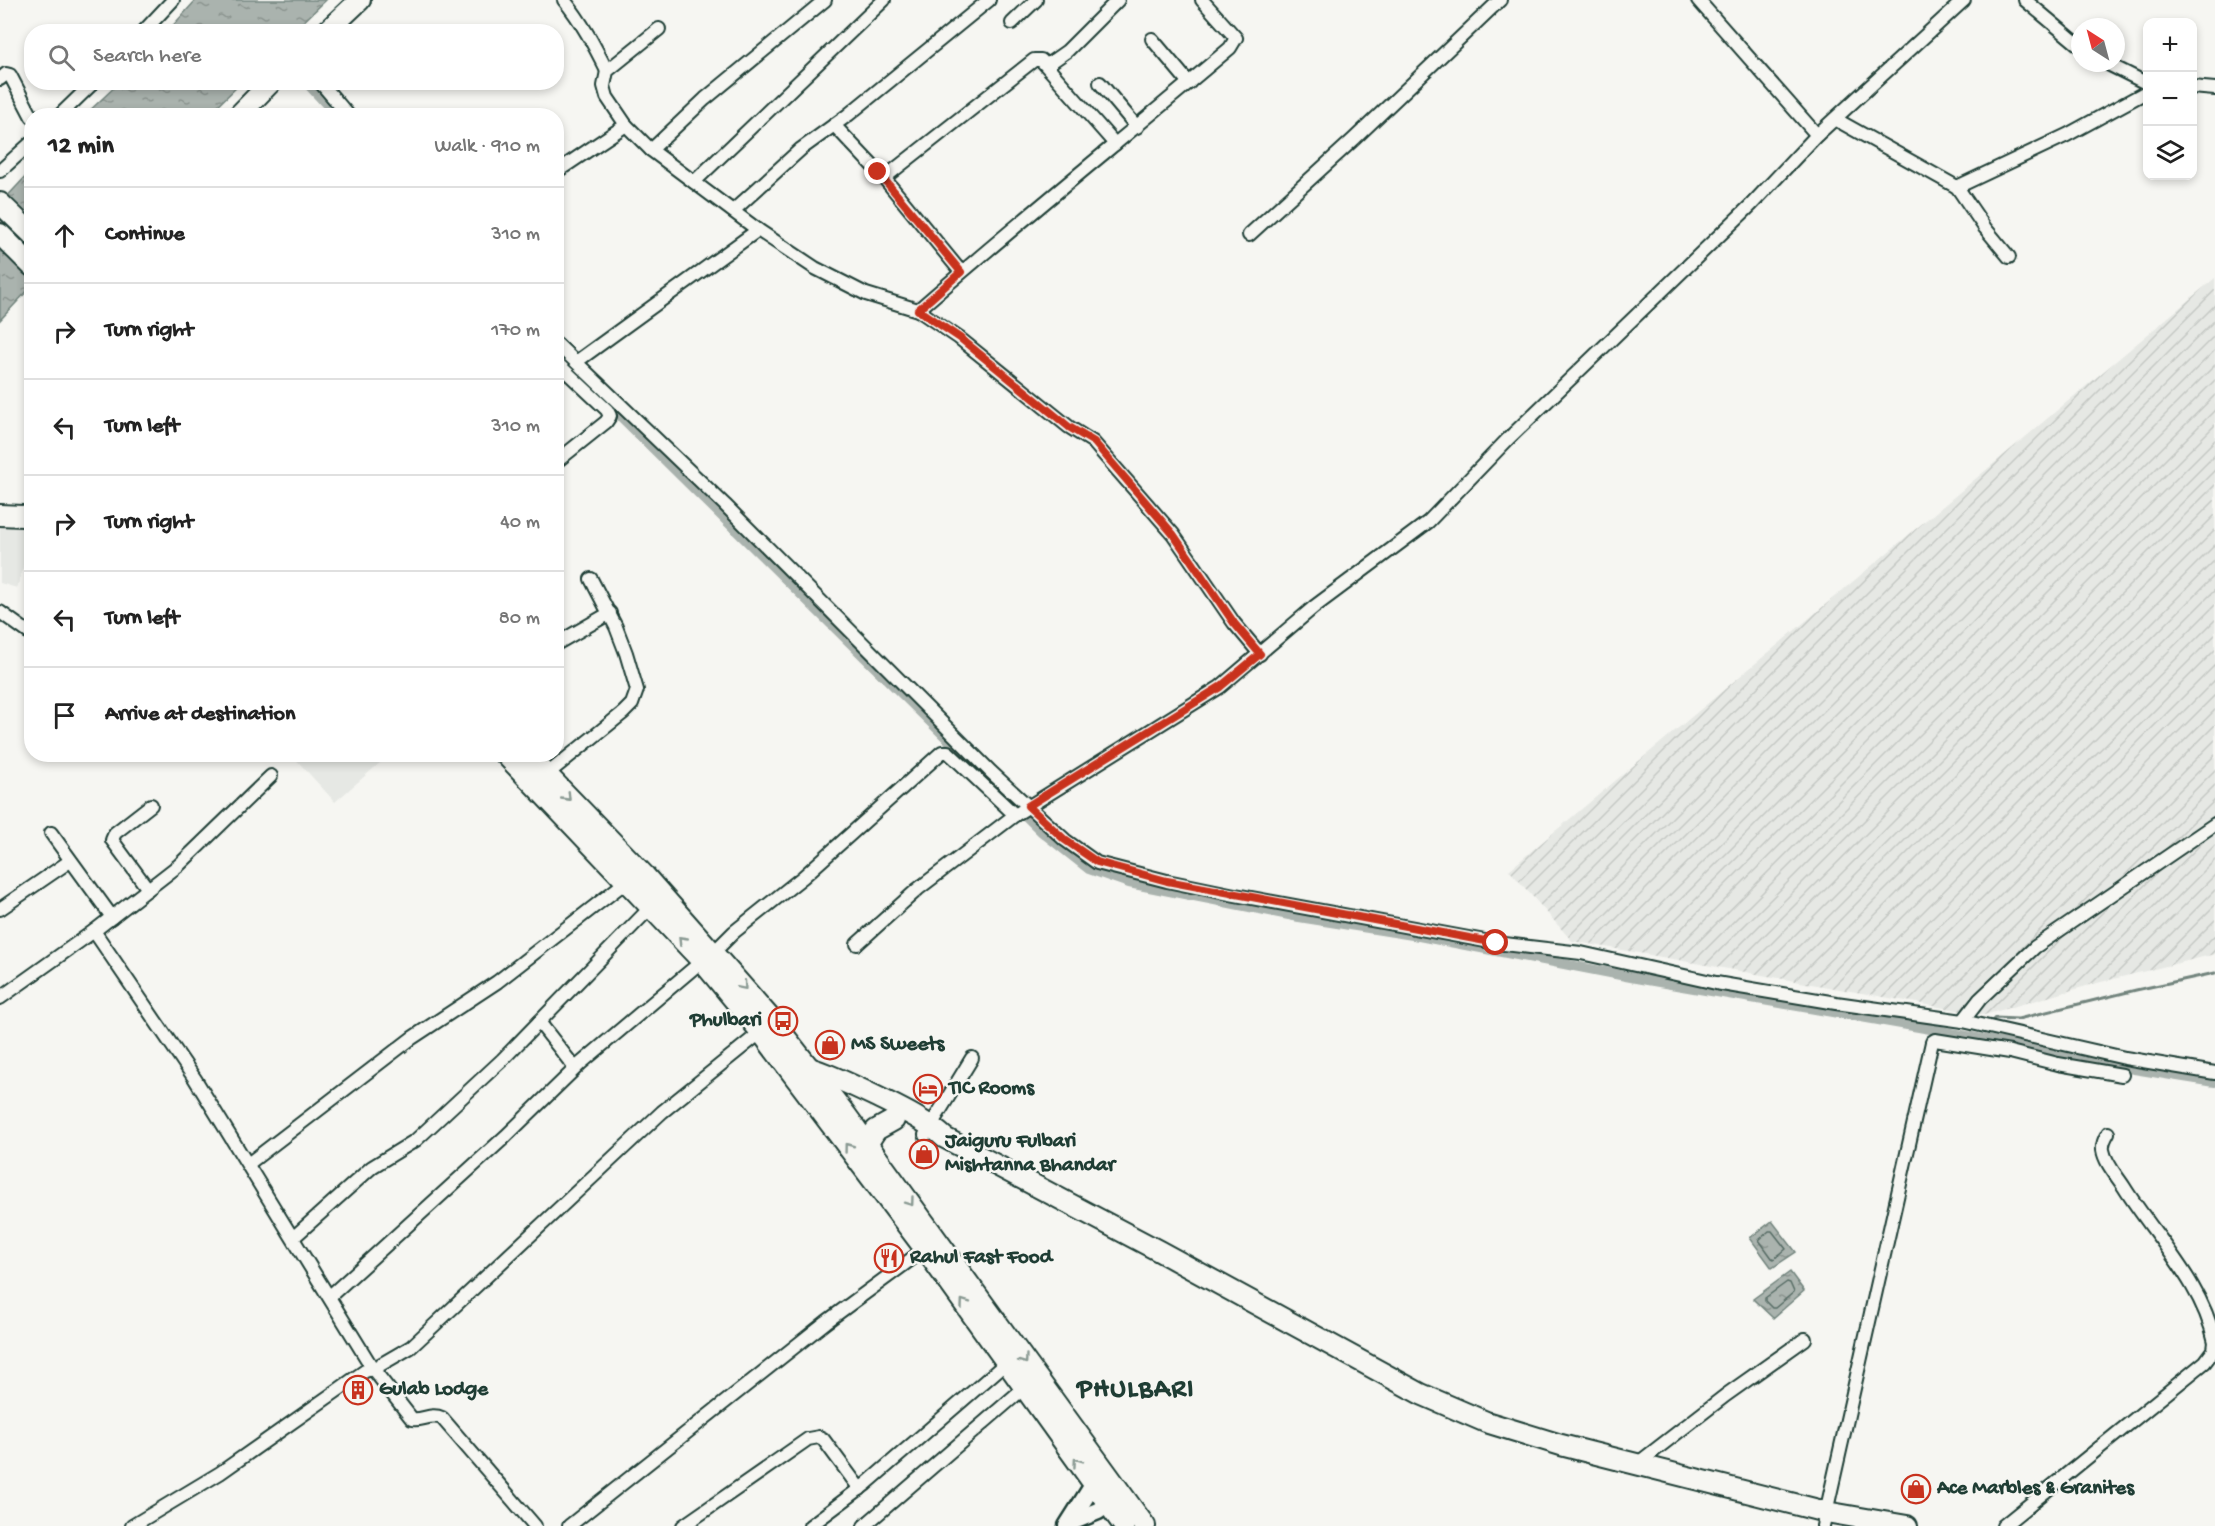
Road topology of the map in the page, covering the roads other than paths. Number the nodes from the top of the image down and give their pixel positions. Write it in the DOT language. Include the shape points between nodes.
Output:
graph roads {
  1 [pos="173,0"];
  2 [pos="360,0"];
  3 [pos="564,0"];
  4 [pos="825,0"];
  5 [pos="884,0"];
  6 [pos="989,0"];
  7 [pos="1036,0"];
  8 [pos="1118,0"];
  9 [pos="1202,0"];
  10 [pos="1500,0"];
  11 [pos="1698,0"];
  12 [pos="1964,0"];
  13 [pos="2025,0"];
  14 [pos="1012,23"];
  15 [pos="150,24"];
  16 [pos="334,24"];
  17 [pos="659,29"];
  18 [pos="2071,38"];
  19 [pos="1152,39"];
  20 [pos="1047,66"];
  21 [pos="606,71"];
  22 [pos="2124,72"];
  23 [pos="0,79"];
  24 [pos="2143,82"];
  25 [pos="1100,83"];
  26 [pos="1189,83"];
  27 [pos="2197,87"];
  28 [pos="2213,89"];
  29 [pos="85,90"];
  30 [pos="263,90"];
  31 [pos="327,90"];
  32 [pos="2143,94"];
  33 [pos="27,108"];
  34 [pos="67,108"];
  35 [pos="246,108"];
  36 [pos="342,108"];
  37 [pos="1835,119"];
  38 [pos="626,125"];
  39 [pos="834,125"];
  40 [pos="1137,127"];
  41 [pos="1817,135"];
  42 [pos="1115,144"];
  43 [pos="24,149"];
  44 [pos="651,150"];
  45 [pos="564,167"];
  46 [pos="0,171"];
  47 [pos="884,178"];
  48 [pos="694,182"];
  49 [pos="1957,187"];
  50 [pos="0,203"];
  51 [pos="733,211"];
  52 [pos="24,226"];
  53 [pos="758,230"];
  54 [pos="0,234"];
  55 [pos="1249,236"];
  56 [pos="2009,257"];
  57 [pos="24,258"];
  58 [pos="961,272"];
  59 [pos="918,310"];
  60 [pos="564,351"];
  61 [pos="576,362"];
  62 [pos="564,370"];
  63 [pos="564,456"];
  64 [pos="24,515"];
  65 [pos="0,516"];
  66 [pos="591,579"];
  67 [pos="0,612"];
  68 [pos="610,613"];
  69 [pos="24,629"];
  70 [pos="564,639"];
  71 [pos="1260,654"];
  72 [pos="564,760"];
  73 [pos="513,762"];
  74 [pos="534,762"];
  75 [pos="562,762"];
  76 [pos="546,775"];
  77 [pos="271,776"];
  78 [pos="151,805"];
  79 [pos="1028,806"];
  80 [pos="1015,815"];
  81 [pos="2215,824"];
  82 [pos="51,833"];
  83 [pos="70,861"];
  84 [pos="627,881"];
  85 [pos="148,889"];
  86 [pos="651,907"];
  87 [pos="0,909"];
  88 [pos="112,917"];
  89 [pos="94,931"];
  90 [pos="857,944"];
  91 [pos="708,957"];
  92 [pos="0,998"];
  93 [pos="539,1022"];
  94 [pos="1963,1022"];
  95 [pos="761,1032"];
  96 [pos="2014,1033"];
  97 [pos="2010,1052"];
  98 [pos="972,1058"];
  99 [pos="575,1068"];
  100 [pos="802,1073"];
  101 [pos="2215,1073"];
  102 [pos="2122,1075"];
  103 [pos="825,1088"];
  104 [pos="894,1120"];
  105 [pos="934,1133"];
  106 [pos="2108,1133"];
  107 [pos="867,1144"];
  108 [pos="248,1164"];
  109 [pos="294,1237"];
  110 [pos="925,1249"];
  111 [pos="330,1296"];
  112 [pos="1805,1339"];
  113 [pos="2215,1342"];
  114 [pos="1007,1362"];
  115 [pos="373,1370"];
  116 [pos="1025,1387"];
  117 [pos="1637,1464"];
  118 [pos="1101,1479"];
  119 [pos="860,1489"];
  120 [pos="1115,1499"];
  121 [pos="1824,1519"];
  122 [pos="1069,1524"];
  123 [pos="132,1526"];
  124 [pos="535,1526"];
  125 [pos="569,1526"];
  126 [pos="683,1526"];
  127 [pos="810,1526"];
  128 [pos="864,1526"];
  129 [pos="1124,1526"];
  130 [pos="1145,1526"];
  131 [pos="1906,1526"];
  132 [pos="2003,1526"];
  1 -- 15 [label="street"];
  2 -- 16 [label="main road"];
  3 -- 21 [label="street" via="590,37"];
  4 -- 44 [label="street" via="705,99"];
  5 -- 48 [label="street"];
  6 -- 39 [label="street"];
  7 -- 14 [label="street"];
  8 -- 20 [label="street"];
  9 -- 26 [label="street" via="1236,38 1230,48"];
  10 -- 55 [label="street"];
  11 -- 41 [label="street"];
  12 -- 37 [label="street"];
  13 -- 18 [label="street"];
  17 -- 21 [label="street"];
  19 -- 26 [label="street"];
  20 -- 42 [label="street"];
  20 -- 47 [label="street" via="1034,60"];
  21 -- 38 [label="street" via="607,97"];
  22 -- 24 [label="street"];
  23 -- 33 [label="street" via="10,75"];
  25 -- 40 [label="street"];
  26 -- 40 [label="street"];
  27 -- 28 [label="street"];
  29 -- 34 [label="street"];
  30 -- 35 [label="main road"];
  31 -- 36 [label="street"];
  32 -- 49 [label="street"];
  37 -- 41 [label="street"];
  37 -- 49 [label="street"];
  38 -- 44 [label="street"];
  38 -- 45 [label="street"];
  39 -- 47 [label="street"];
  39 -- 51 [label="street" via="782,165"];
  40 -- 42 [label="street"];
  41 -- 71 [label="street" via="1428,522 1314,607"];
  42 -- 58 [label="street"];
  43 -- 46 [label="street"];
  44 -- 48 [label="street"];
  47 -- 58 [label="street"];
  48 -- 51 [label="street"];
  49 -- 56 [label="street"];
  50 -- 52 [label="main road"];
  51 -- 53 [label="street"];
  53 -- 59 [label="street" via="831,278"];
  53 -- 61 [label="street"];
  54 -- 57 [label="main road"];
  58 -- 59 [label="street"];
  59 -- 71 [label="street" via="1094,442 1173,534"];
  60 -- 61 [label="street"];
  61 -- 79 [label="street"];
  62 -- 63 [label="street" via="610,416"];
  64 -- 65 [label="main road"];
  66 -- 68 [label="street"];
  67 -- 69 [label="street"];
  68 -- 70 [label="street"];
  68 -- 72 [label="street" via="637,690 632,704"];
  71 -- 79 [label="street" via="1220,687"];
  73 -- 84 [label="main road"];
  74 -- 76 [label="main road"];
  75 -- 76 [label="street"];
  76 -- 91 [label="main road, one-way" via="645,876"];
  77 -- 85 [label="street" via="196,851"];
  78 -- 85 [label="street" via="115,832 112,840"];
  79 -- 80 [label="street"];
  79 -- 94 [label="street" via="1065,840 1097,862 1167,881 1496,943 1581,953 1716,983"];
  80 -- 90 [label="street" via="918,889"];
  80 -- 91 [label="street" via="948,752 942,752"];
  81 -- 94 [label="street" via="2035,947 1980,999"];
  82 -- 83 [label="street"];
  83 -- 87 [label="street"];
  83 -- 88 [label="street"];
  84 -- 86 [label="main road"];
  84 -- 108 [label="street"];
  85 -- 88 [label="street"];
  91 -- 86 [label="main road, one-way"];
  86 -- 93 [label="street"];
  88 -- 89 [label="street"];
  89 -- 92 [label="street"];
  89 -- 108 [label="street"];
  91 -- 95 [label="main road"];
  91 -- 99 [label="street"];
  91 -- 100 [label="main road, one-way" via="753,996"];
  93 -- 99 [label="street"];
  93 -- 109 [label="street" via="416,1140 372,1167"];
  94 -- 96 [label="street"];
  95 -- 100 [label="main road" via="782,1059"];
  95 -- 115 [label="street" via="662,1112 411,1347"];
  96 -- 97 [label="street"];
  96 -- 101 [label="street"];
  97 -- 102 [label="street"];
  97 -- 121 [label="street" via="1935,1040 1931,1044"];
  98 -- 105 [label="street"];
  99 -- 111 [label="street"];
  100 -- 103 [label="main road"];
  100 -- 105 [label="main road" via="834,1076"];
  110 -- 100 [label="main road, one-way"];
  103 -- 104 [label="main road"];
  103 -- 107 [label="main road"];
  104 -- 105 [label="main road"];
  104 -- 107 [label="main road" via="876,1130"];
  105 -- 117 [label="main road" via="1421,1394 1521,1434"];
  106 -- 113 [label="street" via="2103,1147 2106,1158 2190,1281"];
  107 -- 118 [label="main road, one-way"];
  108 -- 109 [label="street"];
  109 -- 111 [label="street"];
  114 -- 110 [label="main road, one-way"];
  110 -- 125 [label="street" via="826,1322"];
  111 -- 115 [label="street"];
  112 -- 117 [label="street"];
  113 -- 132 [label="street" via="2205,1362"];
  114 -- 116 [label="main road"];
  114 -- 119 [label="street"];
  115 -- 123 [label="street" via="354,1378 220,1473"];
  115 -- 124 [label="street" via="412,1419 432,1415 442,1418"];
  118 -- 116 [label="main road, one-way"];
  116 -- 128 [label="street"];
  117 -- 121 [label="main road"];
  118 -- 120 [label="main road"];
  118 -- 122 [label="main road"];
  119 -- 126 [label="street" via="823,1439 814,1437"];
  119 -- 127 [label="street"];
  120 -- 122 [label="main road"];
  120 -- 129 [label="main road"];
  120 -- 130 [label="main road"];
  121 -- 131 [label="main road"];
}
